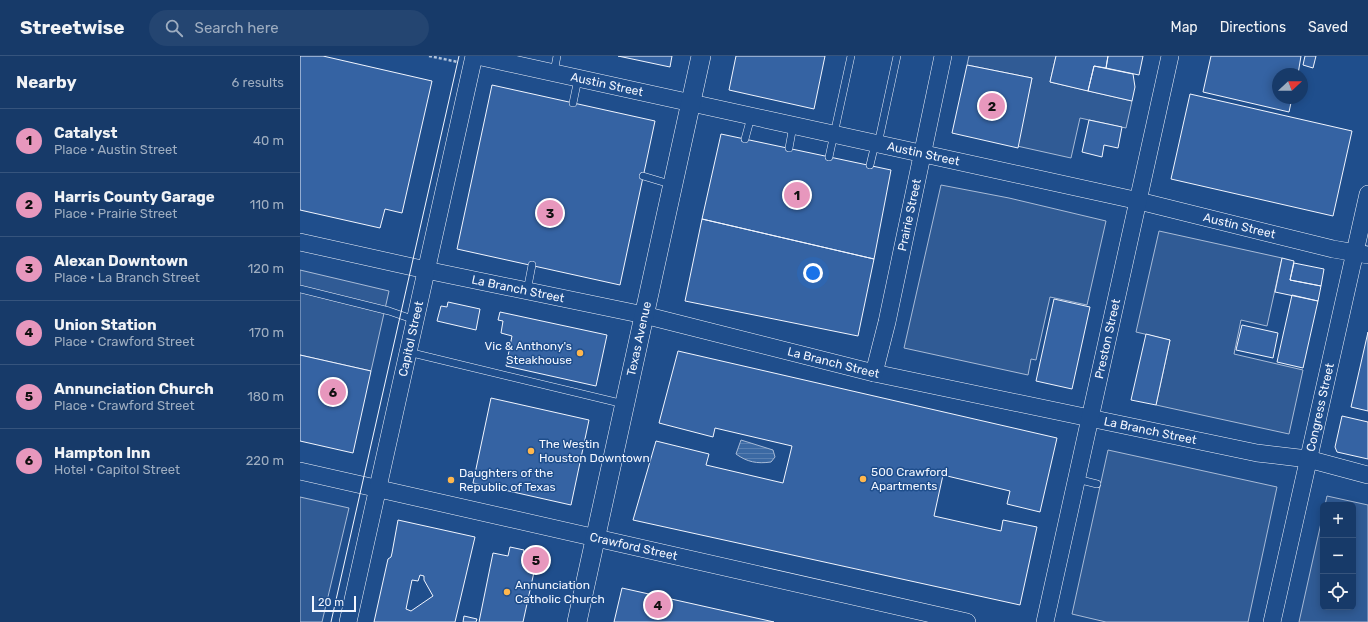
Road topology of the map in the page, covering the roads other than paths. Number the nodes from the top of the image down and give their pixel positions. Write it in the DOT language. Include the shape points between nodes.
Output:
graph roads {
  1 [pos="476,56"];
  2 [pos="701,56"];
  3 [pos="851,56"];
  4 [pos="897,56"];
  5 [pos="943,56"];
  6 [pos="1170,56"];
  7 [pos="556,64"];
  8 [pos="578,78"];
  9 [pos="573,103"];
  10 [pos="691,103"];
  11 [pos="751,116"];
  12 [pos="793,126"];
  13 [pos="833,134"];
  14 [pos="745,139"];
  15 [pos="877,144"];
  16 [pos="789,148"];
  17 [pos="922,154"];
  18 [pos="829,157"];
  19 [pos="870,165"];
  20 [pos="643,176"];
  21 [pos="673,185"];
  22 [pos="1368,194"];
  23 [pos="1139,201"];
  24 [pos="300,242"];
  25 [pos="1362,254"];
  26 [pos="532,265"];
  27 [pos="426,270"];
  28 [pos="300,289"];
  29 [pos="527,291"];
  30 [pos="644,315"];
  31 [pos="415,320"];
  32 [pos="408,352"];
  33 [pos="874,373"];
  34 [pos="625,404"];
  35 [pos="1090,419"];
  36 [pos="1308,459"];
  37 [pos="300,471"];
  38 [pos="1368,475"];
  39 [pos="1077,479"];
  40 [pos="1097,484"];
  41 [pos="377,490"];
  42 [pos="595,538"];
  43 [pos="348,622"];
  44 [pos="577,622"];
  45 [pos="967,622"];
  46 [pos="1046,622"];
  47 [pos="1272,622"];
  1 -- 7 [label="street, Austin Street"];
  1 -- 27 [label="street, Capitol Street"];
  2 -- 10 [label="main road, Texas Avenue"];
  3 -- 13 [label="lane"];
  4 -- 15 [label="lane"];
  5 -- 17 [label="street, Prairie Street"];
  6 -- 23 [label="street, Preston Street"];
  7 -- 8 [label="street, Austin Street"];
  8 -- 9 [label="lane"];
  8 -- 10 [label="street, Austin Street"];
  10 -- 11 [label="street, Austin Street"];
  10 -- 21 [label="main road, Texas Avenue"];
  11 -- 12 [label="street, Austin Street"];
  11 -- 14 [label="lane"];
  12 -- 13 [label="street, Austin Street"];
  12 -- 16 [label="lane"];
  13 -- 15 [label="street, Austin Street"];
  13 -- 18 [label="lane"];
  15 -- 17 [label="street, Austin Street"];
  15 -- 19 [label="lane"];
  17 -- 23 [label="street, Austin Street"];
  17 -- 33 [label="street, Prairie Street"];
  20 -- 21 [label="lane"];
  21 -- 30 [label="main road, Texas Avenue"];
  22 -- 25 [label="street, Congress Street"];
  23 -- 25 [label="street, Austin Street"];
  23 -- 35 [label="street, Preston Street"];
  24 -- 27 [label="street, La Branch Street"];
  25 -- 36 [label="street, Congress Street"];
  26 -- 29 [label="lane"];
  27 -- 29 [label="street, La Branch Street"];
  27 -- 31 [label="street, Capitol Street"];
  28 -- 31 [label="lane"];
  29 -- 30 [label="street, La Branch Street"];
  30 -- 33 [label="street, La Branch Street"];
  30 -- 34 [label="main road, Texas Avenue"];
  31 -- 32 [label="street, Capitol Street"];
  32 -- 34 [label="lane"];
  32 -- 41 [label="street, Capitol Street"];
  33 -- 35 [label="street, La Branch Street"];
  34 -- 42 [label="main road, Texas Avenue"];
  35 -- 36 [label="street, La Branch Street" via="1257,453"];
  35 -- 39 [label="street, Preston Street"];
  36 -- 38 [label="street, La Branch Street"];
  36 -- 47 [label="street, Congress Street"];
  37 -- 41 [label="street, Crawford Street"];
  39 -- 40 [label="lane"];
  39 -- 46 [label="street, Preston Street"];
  41 -- 42 [label="street, Crawford Street"];
  41 -- 43 [label="street, Capitol Street"];
  42 -- 44 [label="main road, Texas Avenue"];
  42 -- 45 [label="street, Crawford Street"];
}
